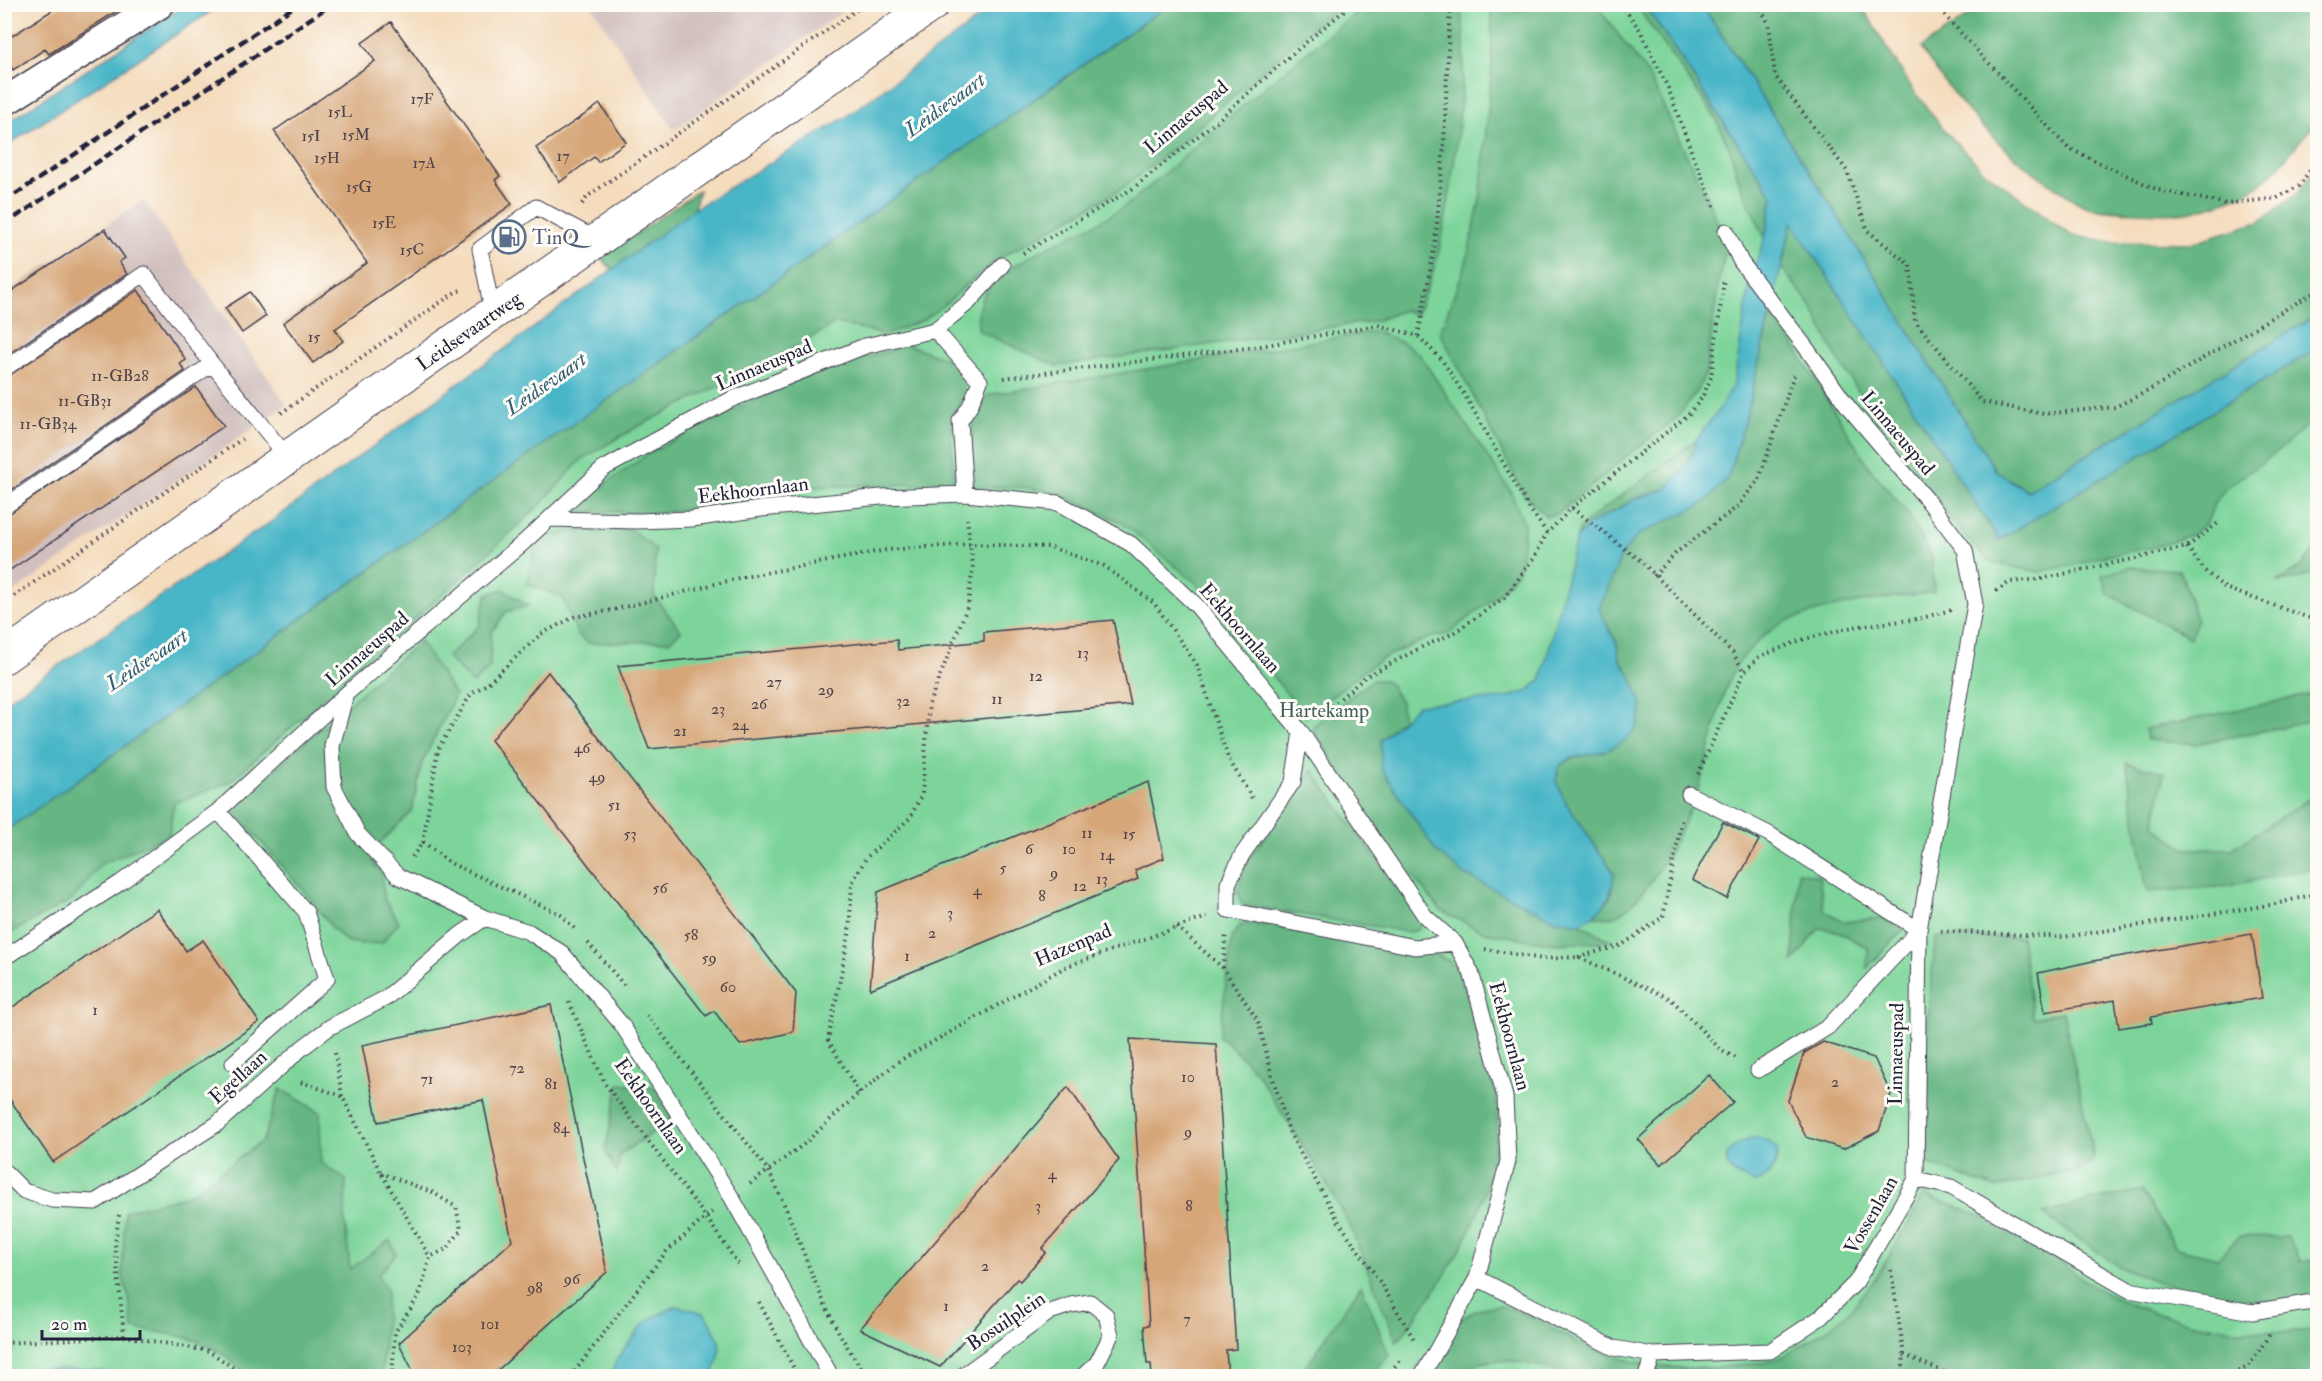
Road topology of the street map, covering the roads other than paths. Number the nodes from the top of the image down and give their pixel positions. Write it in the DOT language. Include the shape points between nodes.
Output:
graph roads {
  1 [pos="160,4"];
  2 [pos="933,4"];
  3 [pos="4,102"];
  4 [pos="1726,231"];
  5 [pos="598,240"];
  6 [pos="1002,266"];
  7 [pos="490,299"];
  8 [pos="935,330"];
  9 [pos="212,364"];
  10 [pos="4,369"];
  11 [pos="288,458"];
  12 [pos="965,494"];
  13 [pos="4,507"];
  14 [pos="549,519"];
  15 [pos="4,657"];
  16 [pos="346,694"];
  17 [pos="1301,732"];
  18 [pos="1689,794"];
  19 [pos="218,811"];
  20 [pos="485,918"];
  21 [pos="1919,930"];
  22 [pos="1455,944"];
  23 [pos="4,958"];
  24 [pos="233,1063"];
  25 [pos="1758,1070"];
  26 [pos="4,1171"];
  27 [pos="1916,1179"];
  28 [pos="1477,1278"];
  29 [pos="2318,1301"];
  30 [pos="1653,1355"];
  31 [pos="831,1377"];
  32 [pos="962,1377"];
  33 [pos="1083,1377"];
  34 [pos="1422,1377"];
  35 [pos="1646,1377"];
  1 -- 3 [label="street"];
  2 -- 5 [label="street, Leidsevaartweg"];
  4 -- 21 [label="lane, Linnaeuspad" via="1742,262 1849,408 1965,550 1975,604"];
  5 -- 7 [label="street, Leidsevaartweg"];
  5 -- 7 [label="lane" via="536,207 480,249"];
  6 -- 8 [label="lane, Linnaeuspad" via="969,302"];
  7 -- 11 [label="street, Leidsevaartweg"];
  8 -- 12 [label="lane" via="980,381 960,422"];
  8 -- 14 [label="lane, Linnaeuspad" via="865,346 730,400 603,469"];
  9 -- 10 [label="lane" via="144,274"];
  9 -- 11 [label="lane"];
  9 -- 13 [label="lane"];
  11 -- 15 [label="street, Leidsevaartweg"];
  12 -- 14 [label="lane, Eekhoornlaan" via="881,497 692,519"];
  12 -- 17 [label="lane, Eekhoornlaan" via="1058,503 1131,544 1196,605"];
  14 -- 16 [label="lane, Linnaeuspad"];
  16 -- 19 [label="lane, Linnaeuspad"];
  16 -- 20 [label="lane, Eekhoornlaan" via="332,746 334,787 358,834 398,876"];
  17 -- 22 [label="lane, Eekhoornlaan" via="1425,916"];
  17 -- 22 [label="lane" via="1293,782 1242,855 1228,884 1228,910 1415,947"];
  18 -- 21 [label="lane" via="1768,834"];
  19 -- 23 [label="lane" via="120,883"];
  19 -- 24 [label="lane" via="306,912 327,979"];
  20 -- 26 [label="lane, Egellaan" via="386,998 330,1027 217,1124 95,1202 51,1200 24,1191"];
  20 -- 31 [label="lane, Eekhoornlaan" via="530,932 562,953 622,1025 732,1197"];
  21 -- 25 [label="lane" via="1828,1027"];
  21 -- 27 [label="lane, Linnaeuspad"];
  22 -- 28 [label="lane, Eekhoornlaan" via="1471,972 1505,1097 1508,1161"];
  27 -- 29 [label="lane, Vossenlaan" via="1951,1187 2129,1290 2252,1312"];
  27 -- 30 [label="lane, Vossenlaan" via="1856,1282 1821,1317 1770,1351"];
  28 -- 30 [label="lane, Vossenlaan" via="1614,1348"];
  28 -- 34 [label="lane, Eekhoornlaan"];
  30 -- 35 [label="lane"];
  32 -- 33 [label="lane, Bosuilplein" via="1050,1312 1090,1302 1106,1315 1111,1335 1097,1363"];
}
